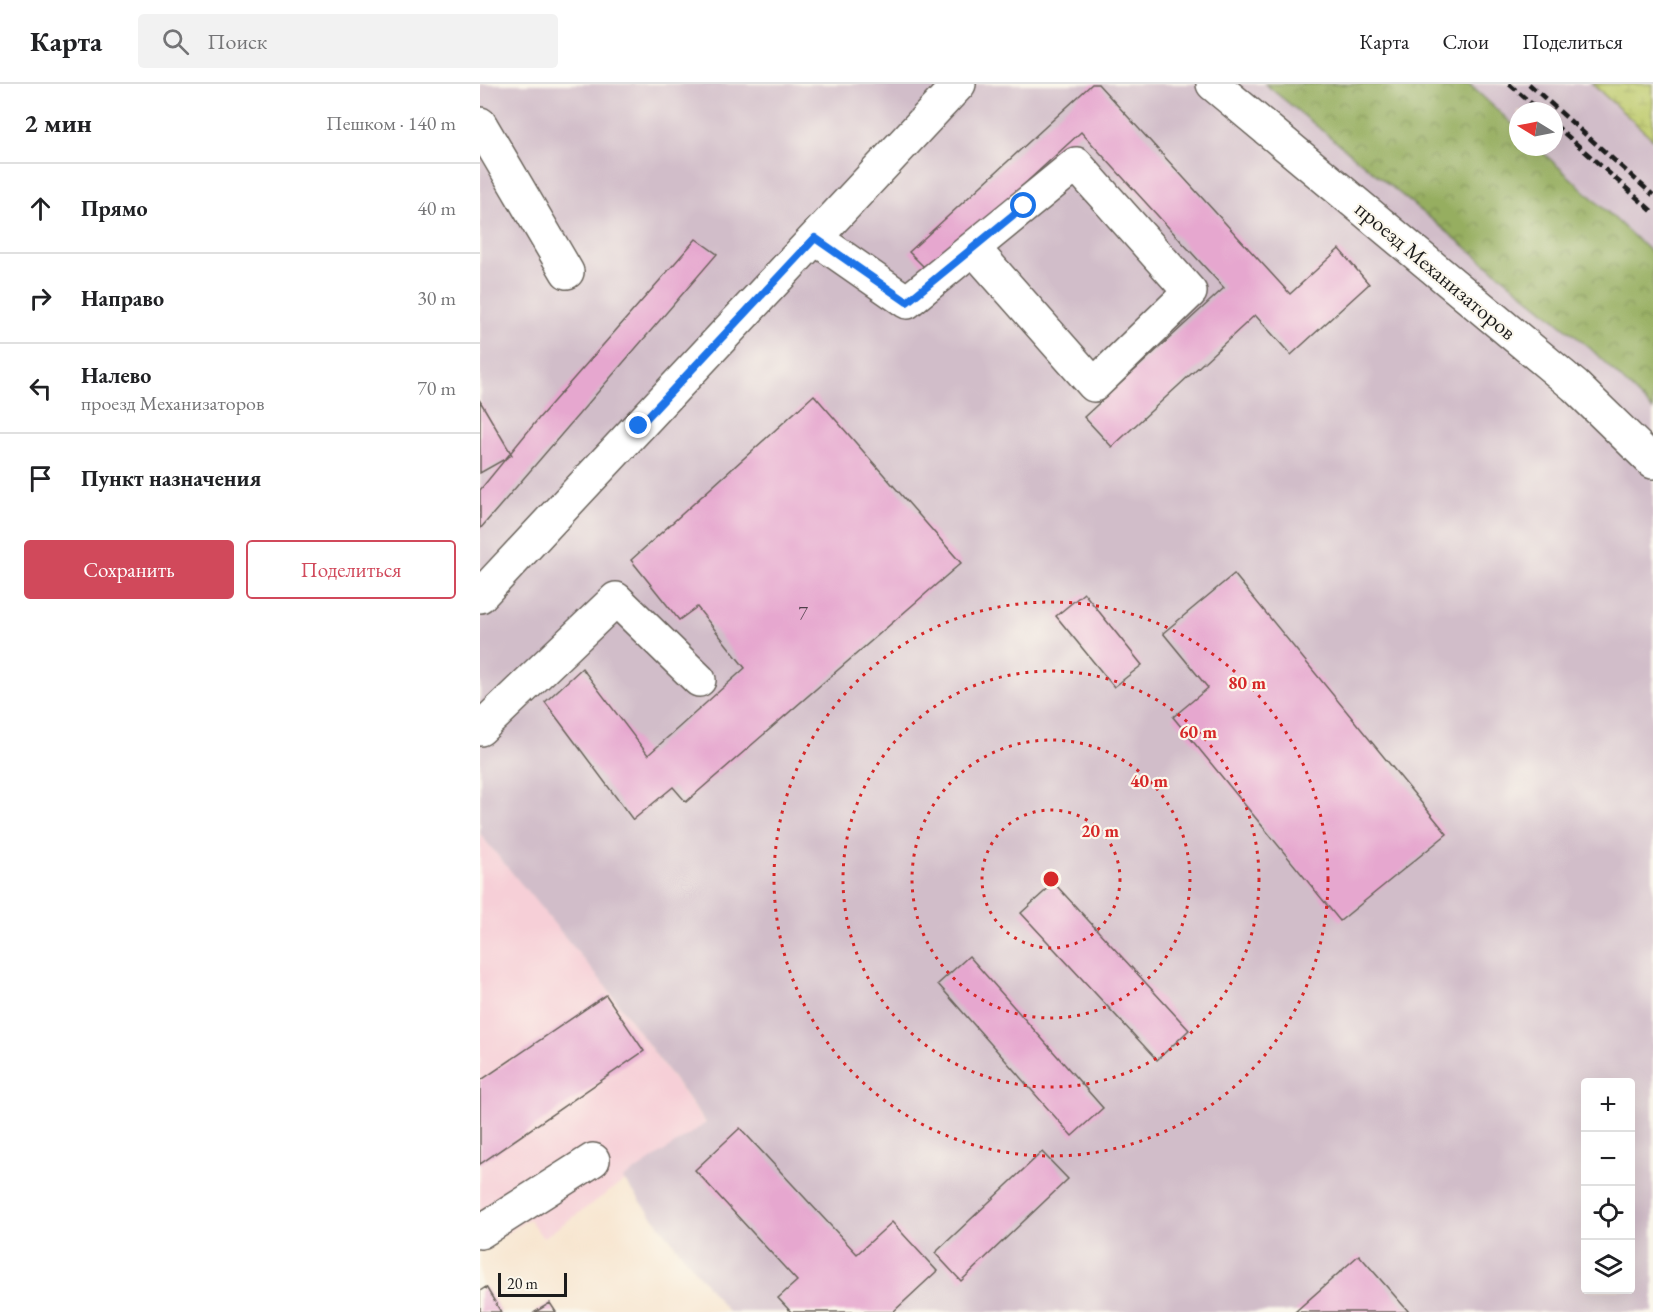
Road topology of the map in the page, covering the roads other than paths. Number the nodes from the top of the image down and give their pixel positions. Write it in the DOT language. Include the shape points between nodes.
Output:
graph roads {
  1 [pos="959,84"];
  2 [pos="1213,84"];
  3 [pos="480,123"];
  4 [pos="815,238"];
  5 [pos="973,248"];
  6 [pos="567,272"];
  7 [pos="1653,462"];
  8 [pos="480,596"];
  9 [pos="699,680"];
  10 [pos="480,729"];
  11 [pos="592,1160"];
  12 [pos="480,1232"];
  1 -- 4 [label="street"];
  2 -- 7 [label="street, проезд Механизаторов" via="1575,386"];
  3 -- 6 [label="street"];
  4 -- 5 [label="street" via="907,302"];
  4 -- 8 [label="street"];
  5 -- 5 [label="street" via="1076,164 1190,292 1094,385"];
  9 -- 10 [label="street" via="616,599"];
  11 -- 12 [label="street"];
}
